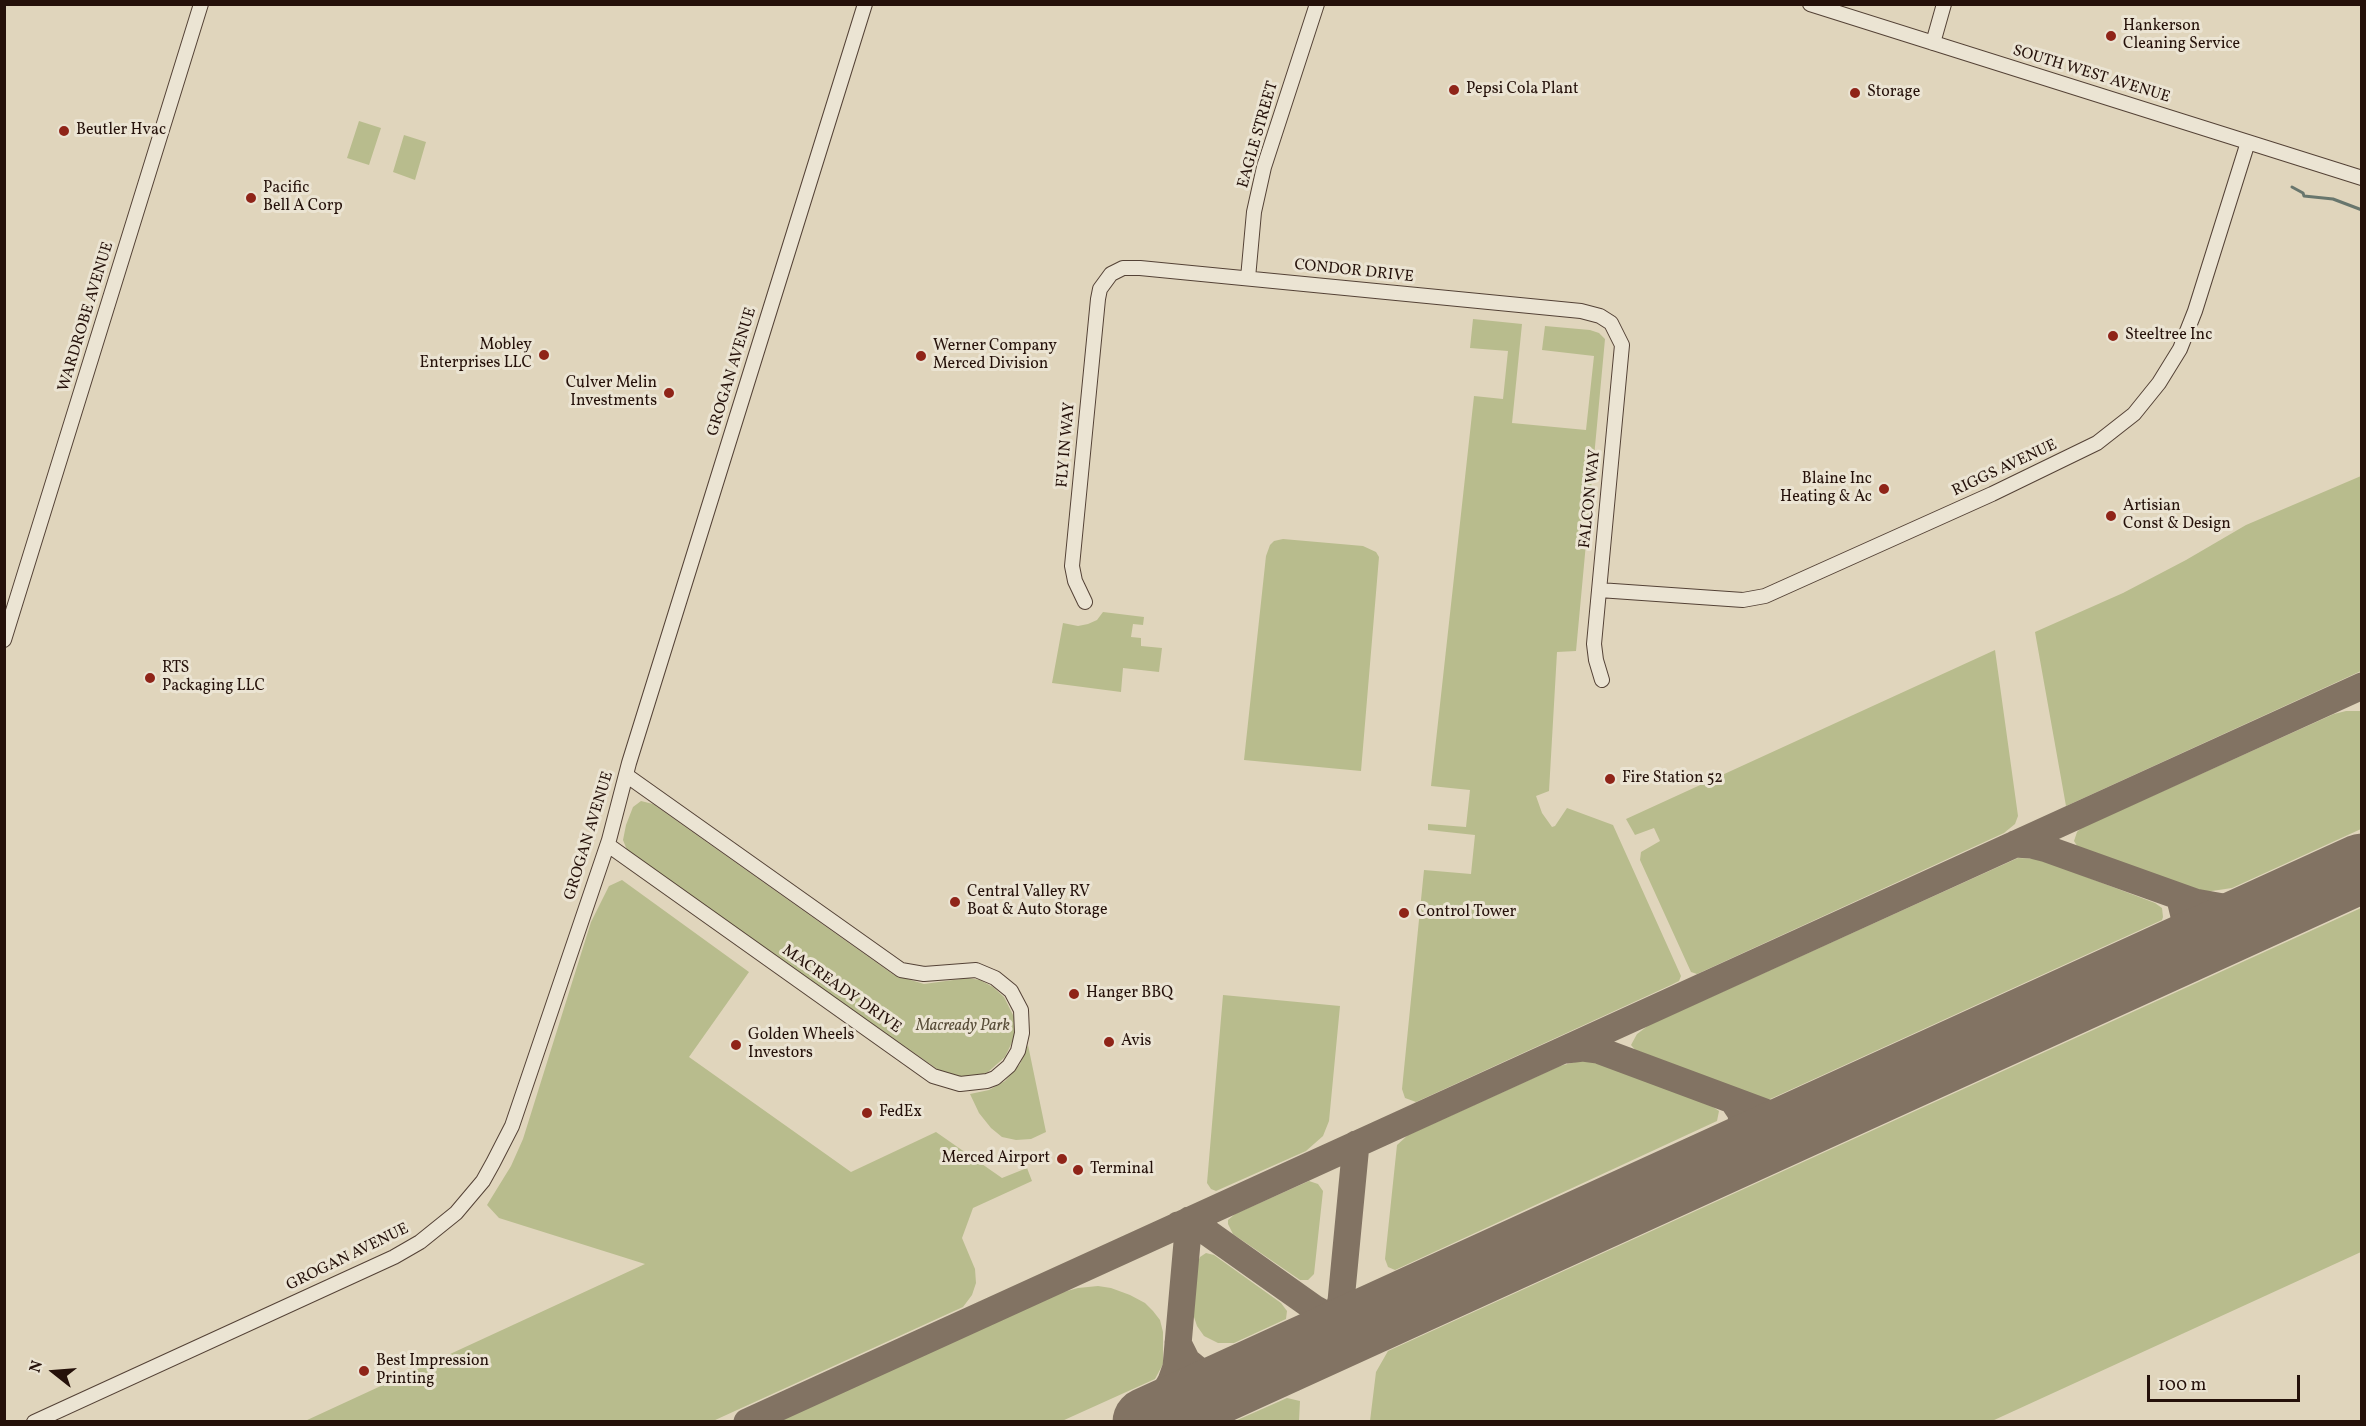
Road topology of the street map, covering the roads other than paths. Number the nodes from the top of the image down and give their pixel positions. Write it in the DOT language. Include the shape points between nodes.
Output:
graph roads {
  1 [pos="201,4"];
  2 [pos="865,4"];
  3 [pos="1317,4"];
  4 [pos="1810,4"];
  5 [pos="1944,4"];
  6 [pos="1933,43"];
  7 [pos="2248,142"];
  8 [pos="2361,178"];
  9 [pos="1248,278"];
  10 [pos="1100,289"];
  11 [pos="1611,323"];
  12 [pos="1599,590"];
  13 [pos="1085,602"];
  14 [pos="4,640"];
  15 [pos="1602,680"];
  16 [pos="626,775"];
  17 [pos="608,845"];
  18 [pos="34,1422"];
  1 -- 14 [label="street, WARDROBE AVENUE"];
  2 -- 16 [label="street, GROGAN AVENUE"];
  3 -- 9 [label="street, EAGLE STREET" via="1264,167 1254,212"];
  4 -- 6 [label="street, SOUTH WEST AVENUE"];
  5 -- 6 [label="street"];
  6 -- 7 [label="street, SOUTH WEST AVENUE"];
  7 -- 8 [label="street, SOUTH WEST AVENUE"];
  7 -- 12 [label="street, RIGGS AVENUE" via="2180,349 2134,414 2097,443 1765,596 1743,600"];
  9 -- 10 [label="street, CONDOR DRIVE" via="1123,268 1111,274"];
  9 -- 11 [label="street, CONDOR DRIVE" via="1581,311"];
  10 -- 13 [label="street, FLY IN WAY" via="1072,566"];
  11 -- 12 [label="street, FALCON WAY" via="1622,345"];
  12 -- 15 [label="street, FALCON WAY" via="1594,644"];
  16 -- 17 [label="street, GROGAN AVENUE"];
  16 -- 17 [label="street, MACREADY DRIVE" via="902,970 924,974 975,970 995,978 1011,991 1021,1010 1018,1051 1009,1066 987,1081 960,1084 933,1076"];
  17 -- 18 [label="street, GROGAN AVENUE" via="512,1126 483,1181 456,1213 394,1257"];
}
